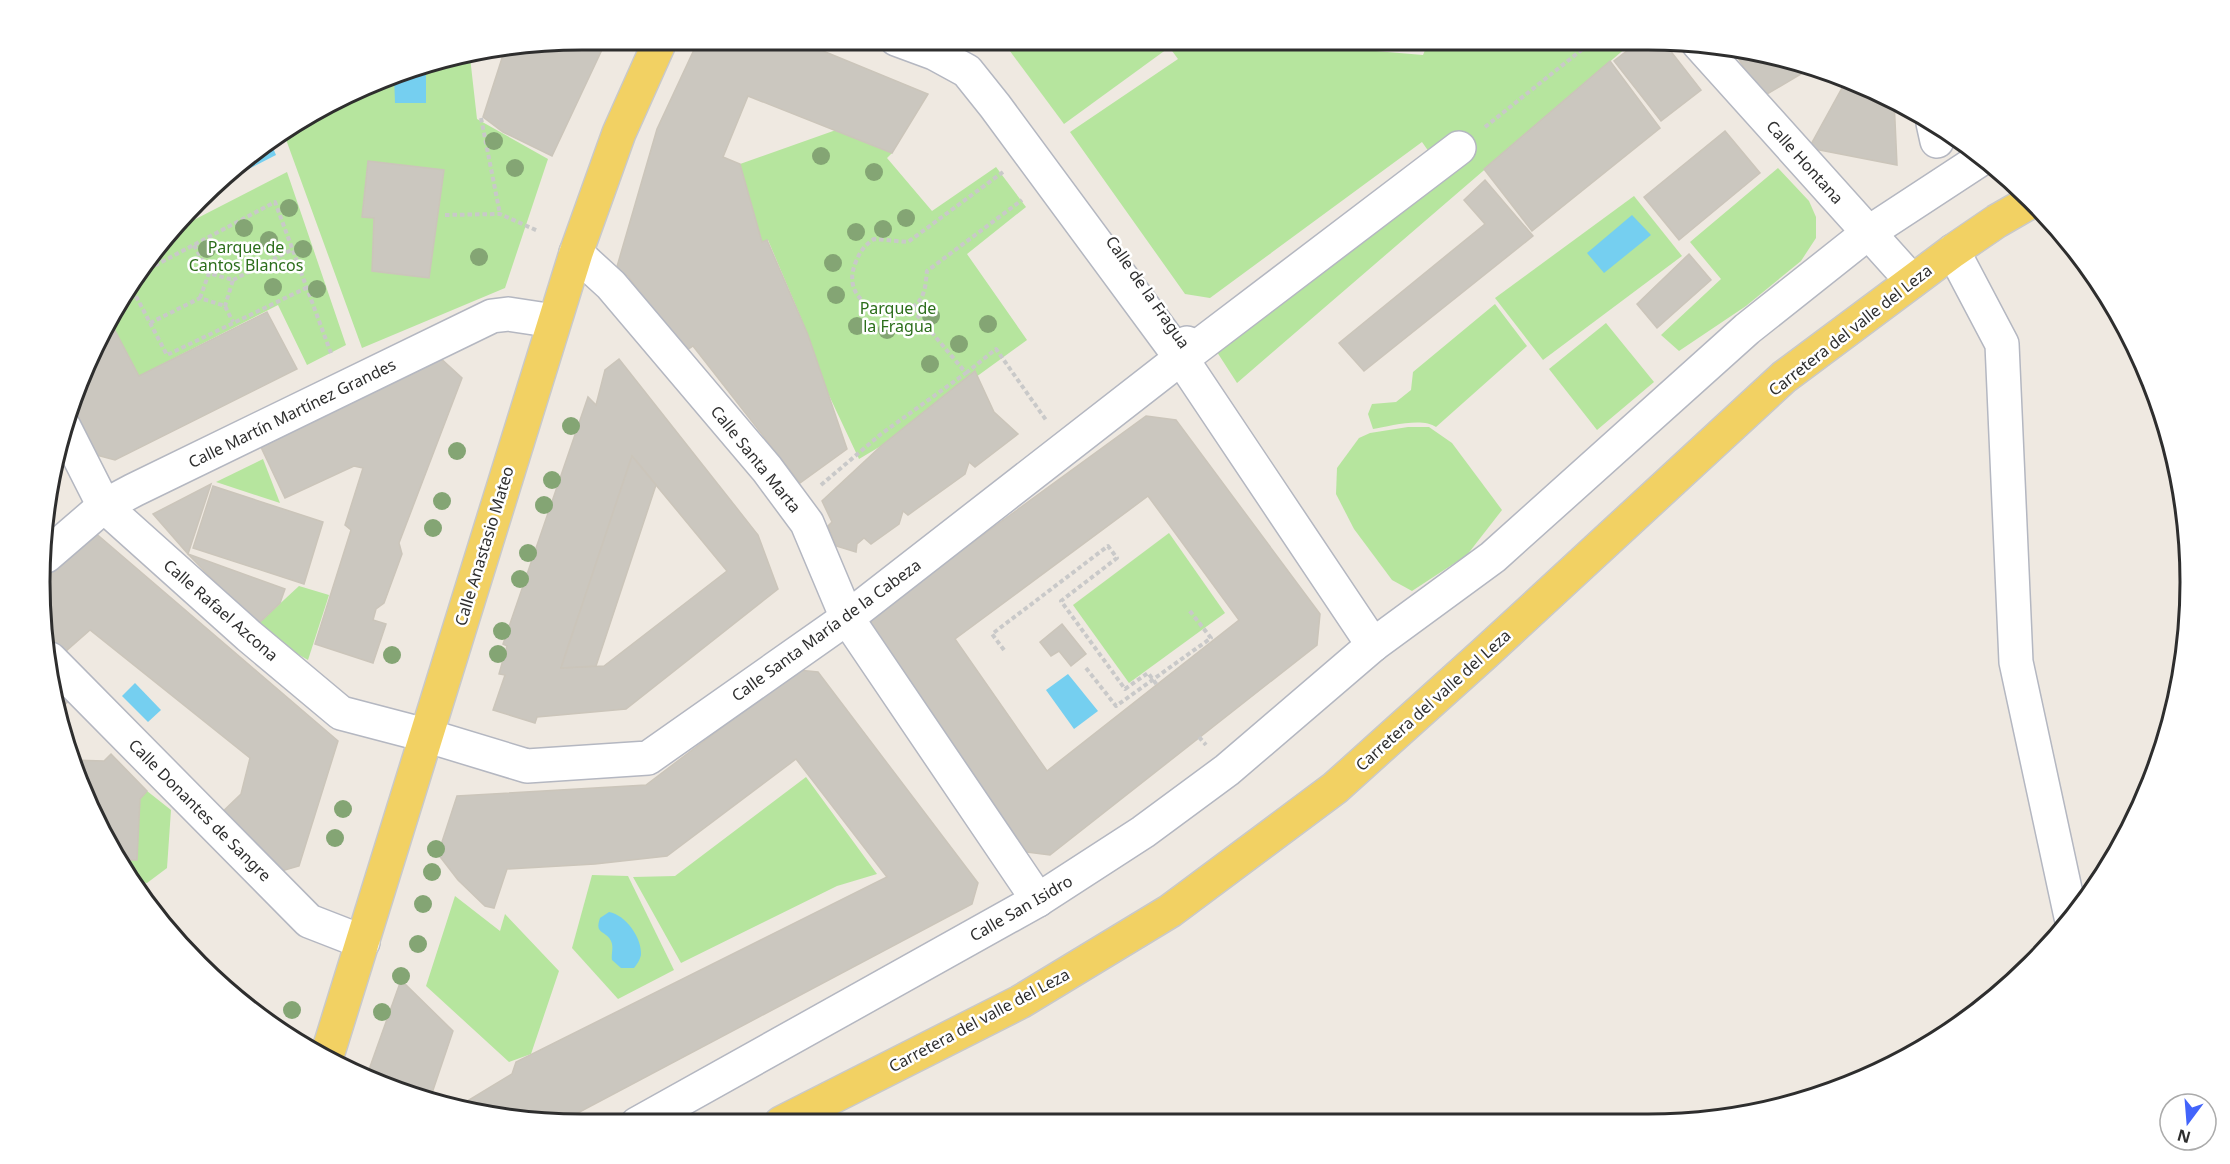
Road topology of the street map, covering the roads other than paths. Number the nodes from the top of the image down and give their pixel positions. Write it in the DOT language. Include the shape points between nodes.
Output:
graph roads {
  1 [pos="656,50"];
  2 [pos="926,50"];
  3 [pos="969,50"];
  4 [pos="1707,53"];
  5 [pos="1459,148"];
  6 [pos="1975,163"];
  7 [pos="2025,205"];
  8 [pos="1868,233"];
  9 [pos="1953,251"];
  10 [pos="576,253"];
  11 [pos="1912,281"];
  12 [pos="554,321"];
  13 [pos="1186,355"];
  14 [pos="70,438"];
  15 [pos="104,506"];
  16 [pos="51,552"];
  17 [pos="847,618"];
  18 [pos="1373,645"];
  19 [pos="56,665"];
  20 [pos="425,735"];
  21 [pos="1038,900"];
  22 [pos="2069,907"];
  23 [pos="363,942"];
  24 [pos="329,1050"];
  25 [pos="655,1114"];
  26 [pos="799,1114"];
  1 -- 10 [label="main road, Calle Anastasio Mateo" via="619,133"];
  2 -- 13 [label="street" via="967,71"];
  3 -- 13 [label="street, Calle de la Fragua" via="991,71"];
  4 -- 8 [label="street, Calle Hontana"];
  5 -- 13 [label="street, Calle Santa María de la Cabeza"];
  6 -- 8 [label="street, Calle San Isidro"];
  7 -- 9 [label="main road, Carretera del valle del Leza"];
  8 -- 11 [label="street, Calle Hontana"];
  8 -- 18 [label="street, Calle San Isidro" via="1748,329 1493,557"];
  9 -- 11 [label="main road, Carretera del valle del Leza"];
  9 -- 22 [label="street" via="2002,345 2016,662"];
  10 -- 12 [label="main road, Calle Anastasio Mateo"];
  10 -- 17 [label="street, Calle Santa Marta" via="611,285 767,469 807,523"];
  11 -- 26 [label="main road, Carretera del valle del Leza" via="1784,377 1335,788 1198,891 1020,1002"];
  12 -- 15 [label="street, Calle Martín Martínez Grandes" via="508,314 492,316"];
  12 -- 20 [label="main road, Calle Anastasio Mateo"];
  13 -- 17 [label="street, Calle Santa María de la Cabeza"];
  13 -- 18 [label="street, Calle de la Fragua"];
  14 -- 15 [label="street, Calle Rafael Azcona"];
  15 -- 16 [label="street, Calle Martín Martínez Grandes"];
  15 -- 20 [label="street, Calle Rafael Azcona" via="341,713"];
  17 -- 20 [label="street, Calle Santa María de la Cabeza" via="648,758 527,766"];
  17 -- 21 [label="street, Calle Santa Marta"];
  18 -- 21 [label="street, Calle San Isidro" via="1227,770 1143,832"];
  19 -- 23 [label="street, Calle Donantes de Sangre" via="309,921"];
  20 -- 23 [label="main road, Calle Anastasio Mateo"];
  21 -- 25 [label="street, Calle San Isidro"];
  23 -- 24 [label="main road, Calle Anastasio Mateo"];
}
